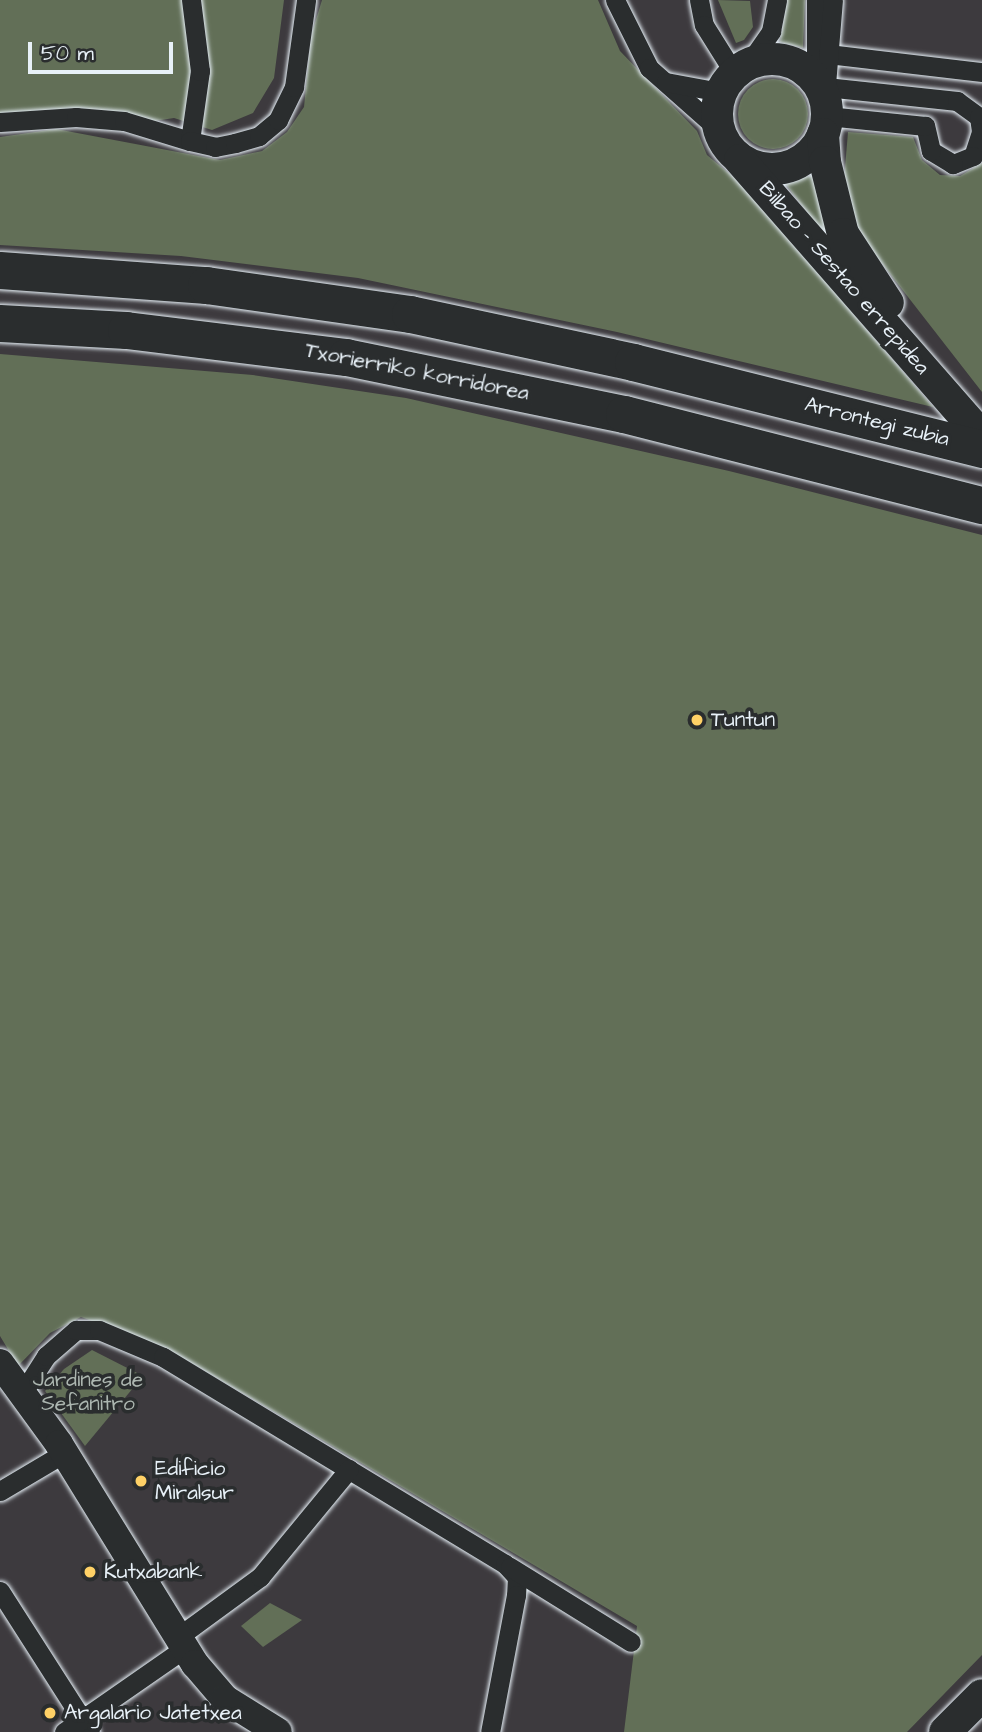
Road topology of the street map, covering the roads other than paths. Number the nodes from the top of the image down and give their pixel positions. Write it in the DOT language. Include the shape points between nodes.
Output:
graph roads {
  1 [pos="191,0"];
  2 [pos="306,0"];
  3 [pos="615,0"];
  4 [pos="699,0"];
  5 [pos="767,0"];
  6 [pos="777,0"];
  7 [pos="816,0"];
  8 [pos="833,0"];
  9 [pos="771,31"];
  10 [pos="982,72"];
  11 [pos="734,76"];
  12 [pos="665,82"];
  13 [pos="824,95"];
  14 [pos="0,122"];
  15 [pos="718,129"];
  16 [pos="190,141"];
  17 [pos="740,160"];
  18 [pos="0,270"];
  19 [pos="0,323"];
  20 [pos="948,395"];
  21 [pos="982,436"];
  22 [pos="982,449"];
  23 [pos="982,505"];
  24 [pos="0,1363"];
  25 [pos="11,1391"];
  26 [pos="57,1457"];
  27 [pos="349,1469"];
  28 [pos="0,1491"];
  29 [pos="505,1563"];
  30 [pos="0,1591"];
  31 [pos="631,1643"];
  32 [pos="178,1648"];
  33 [pos="982,1695"];
  34 [pos="86,1726"];
  35 [pos="64,1732"];
  36 [pos="252,1732"];
  37 [pos="278,1732"];
  38 [pos="490,1732"];
  39 [pos="945,1732"];
  1 -- 16 [label="street" via="200,71"];
  2 -- 16 [label="street" via="295,88 278,120 259,136 235,143 215,147"];
  3 -- 12 [label="street" via="649,68"];
  4 -- 11 [label="street" via="704,25"];
  5 -- 9 [label="street"];
  6 -- 9 [label="street"];
  7 -- 13 [label="street"];
  8 -- 13 [label="street"];
  9 -- 11 [label="street"];
  10 -- 13 [label="street"];
  11 -- 12 [label="street"];
  11 -- 13 [label="main road" via="786,60"];
  11 -- 15 [label="main road"];
  12 -- 15 [label="street"];
  13 -- 13 [label="street" via="925,126 931,151 953,164 973,156 981,132 979,117 957,101"];
  13 -- 17 [label="main road" via="809,155 788,167 772,169"];
  13 -- 20 [label="main road, Bilbao - Sestao errepidea" via="825,162 843,234"];
  14 -- 16 [label="street" via="76,117 124,121"];
  15 -- 17 [label="main road"];
  17 -- 20 [label="main road, Bilbao - Sestao errepidea"];
  18 -- 22 [label="highway, Arrontegi zubia" via="132,278 309,298 491,330"];
  19 -- 23 [label="highway, Txorierriko korridorea" via="126,330 346,357 611,411"];
  20 -- 21 [label="main road, Bilbao - Sestao errepidea"];
  24 -- 25 [label="main road"];
  25 -- 26 [label="main road"];
  25 -- 27 [label="street" via="76,1331 99,1330 163,1357"];
  26 -- 28 [label="street"];
  26 -- 32 [label="main road"];
  27 -- 29 [label="street"];
  27 -- 32 [label="street" via="260,1577"];
  29 -- 31 [label="street"];
  29 -- 38 [label="street" via="517,1577 516,1595"];
  30 -- 34 [label="street"];
  32 -- 34 [label="street"];
  32 -- 36 [label="main road" via="199,1697"];
  32 -- 37 [label="main road" via="225,1699"];
  33 -- 39 [label="main road"];
  34 -- 35 [label="street"];
}
